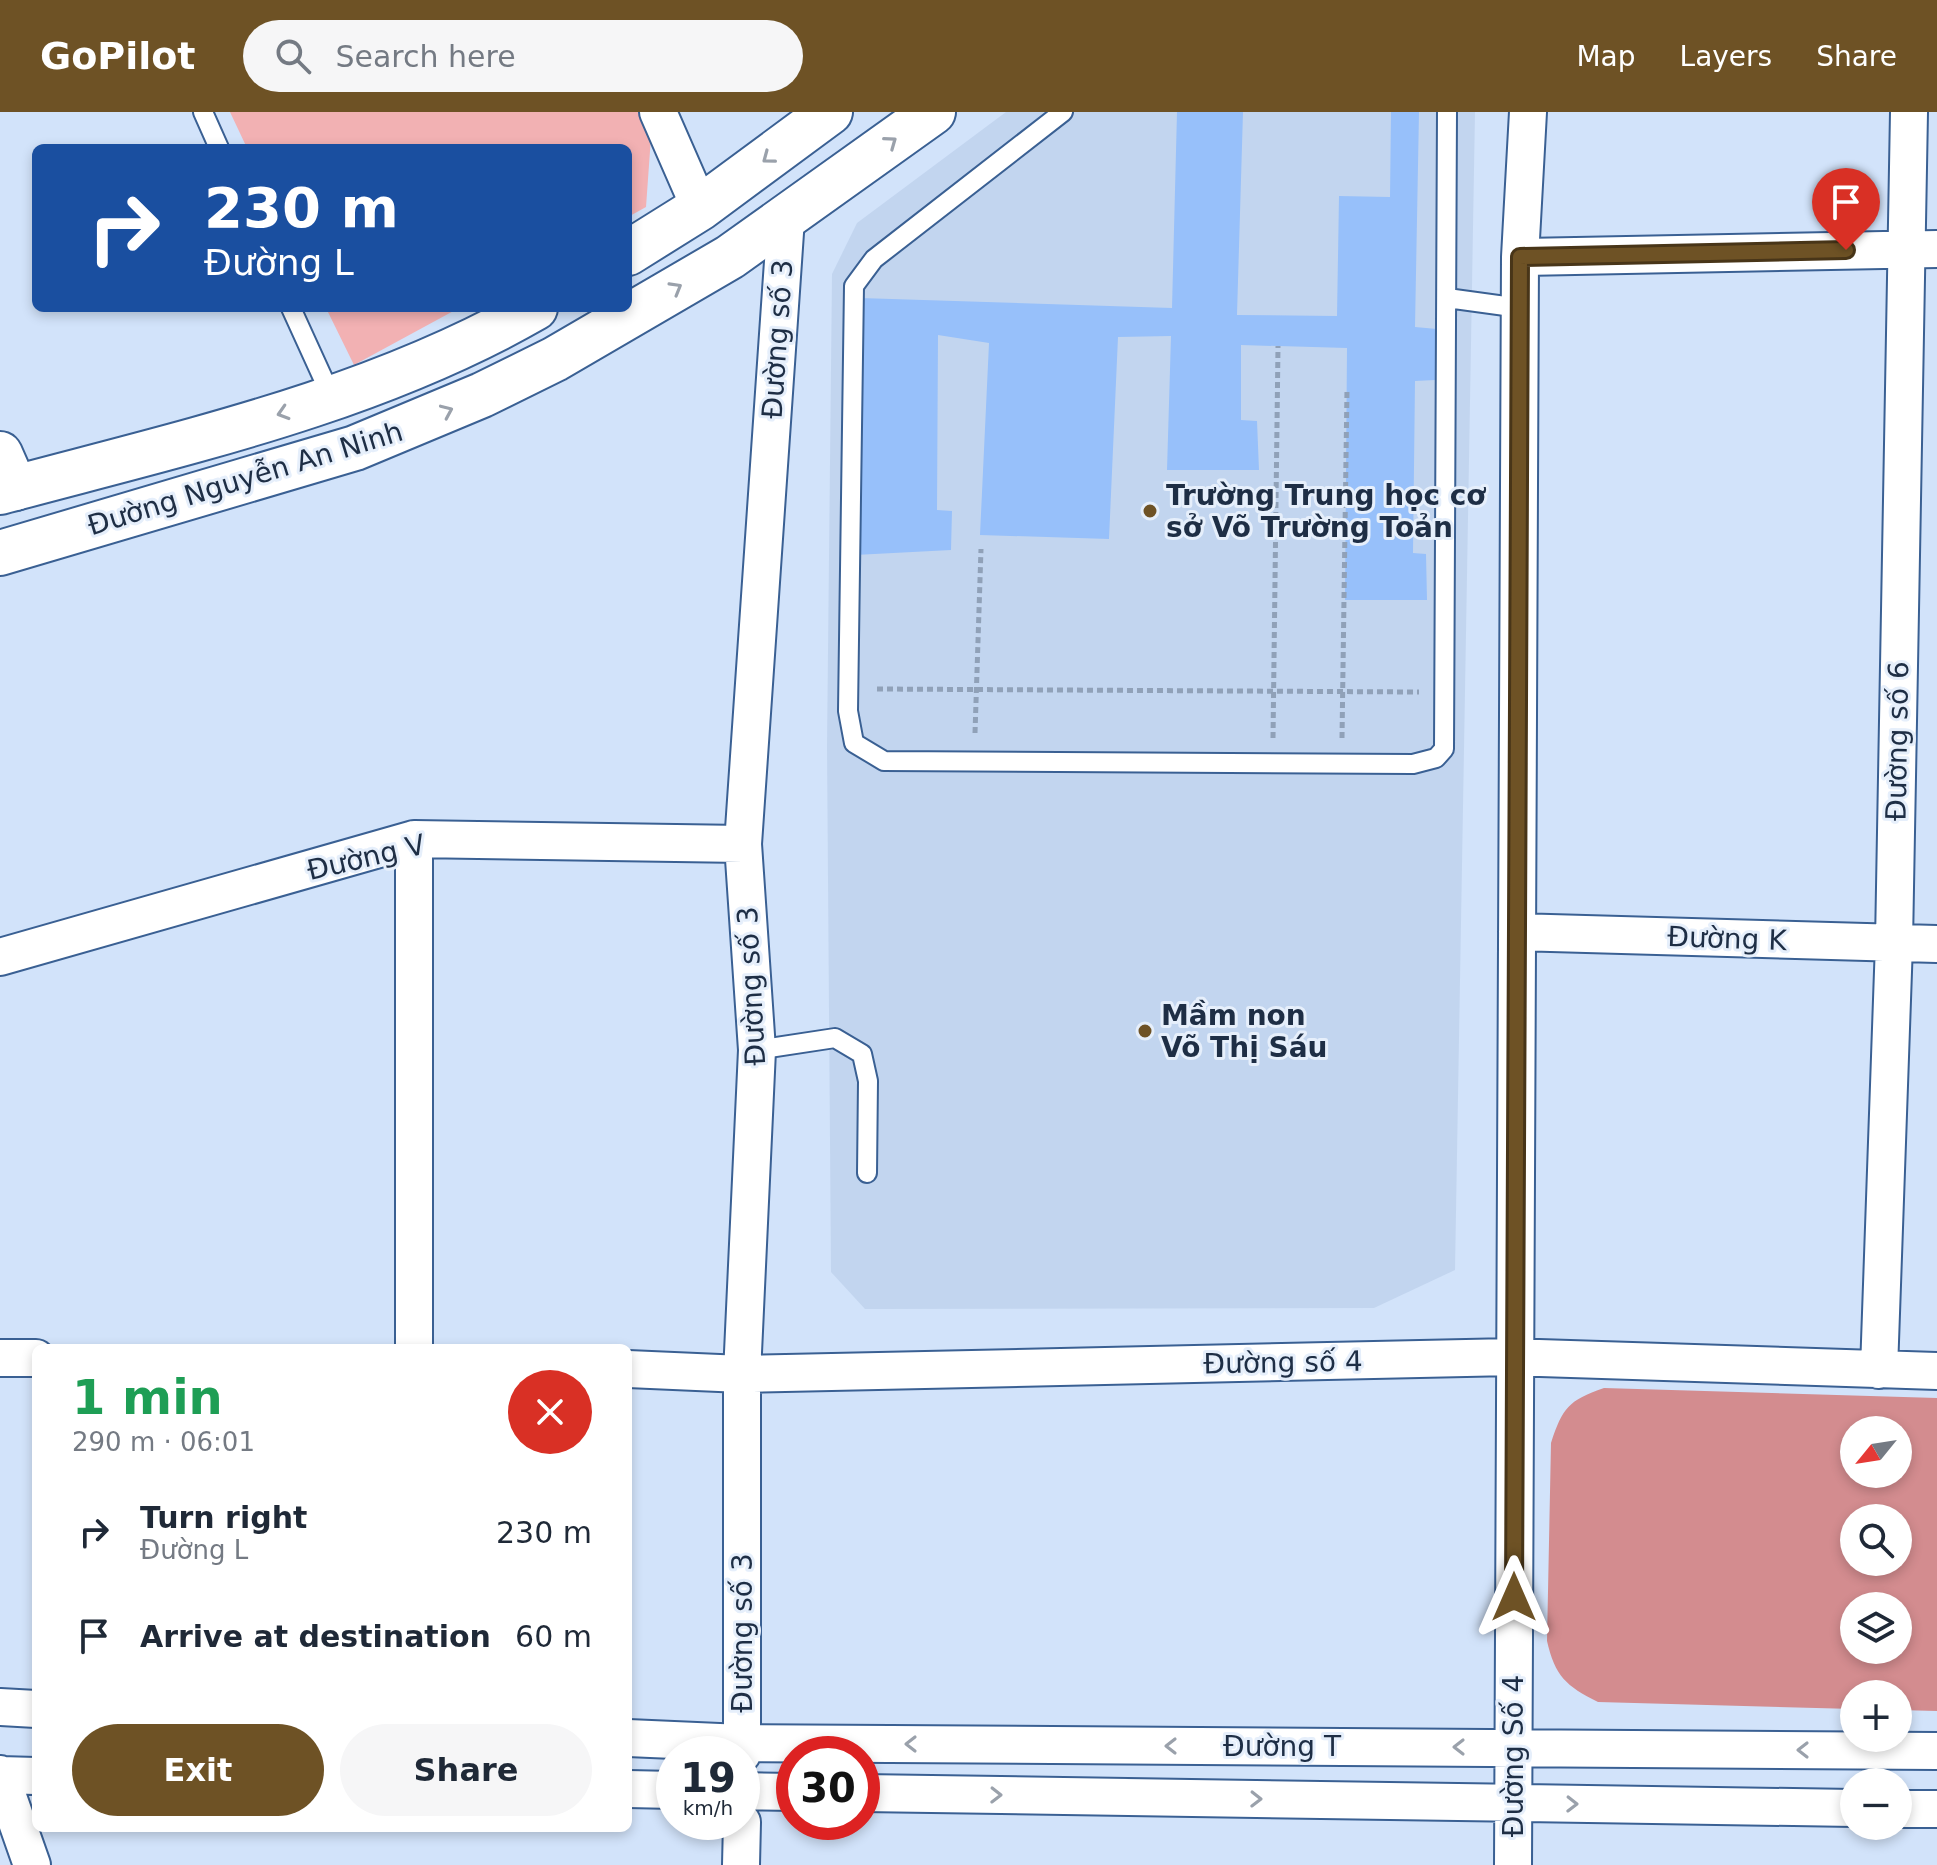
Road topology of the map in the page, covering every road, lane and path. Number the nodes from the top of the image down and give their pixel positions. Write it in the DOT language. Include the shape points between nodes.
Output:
graph roads {
  1 [pos="203,112"];
  2 [pos="658,112"];
  3 [pos="830,112"];
  4 [pos="933,112"];
  5 [pos="1063,112"];
  6 [pos="1447,112"];
  7 [pos="1528,112"];
  8 [pos="1909,112"];
  9 [pos="217,144"];
  10 [pos="700,208"];
  11 [pos="786,218"];
  12 [pos="1921,249"];
  13 [pos="632,250"];
  14 [pos="730,257"];
  15 [pos="1520,257"];
  16 [pos="1447,298"];
  17 [pos="1520,308"];
  18 [pos="293,312"];
  19 [pos="528,312"];
  20 [pos="1278,346"];
  21 [pos="1347,389"];
  22 [pos="332,398"];
  23 [pos="5,478"];
  24 [pos="19,548"];
  25 [pos="981,549"];
  26 [pos="848,689"];
  27 [pos="977,689"];
  28 [pos="1274,691"];
  29 [pos="1345,692"];
  30 [pos="1447,693"];
  31 [pos="975,762"];
  32 [pos="1273,763"];
  33 [pos="1341,763"];
  34 [pos="414,839"];
  35 [pos="743,844"];
  36 [pos="1517,932"];
  37 [pos="1894,943"];
  38 [pos="1937,944"];
  39 [pos="0,957"];
  40 [pos="757,1050"];
  41 [pos="867,1173"];
  42 [pos="414,1344"];
  43 [pos="1512,1357"];
  44 [pos="0,1358"];
  45 [pos="32,1358"];
  46 [pos="632,1369"];
  47 [pos="1879,1370"];
  48 [pos="1937,1371"];
  49 [pos="742,1374"];
  50 [pos="0,1707"];
  51 [pos="32,1709"];
  52 [pos="742,1736"];
  53 [pos="632,1738"];
  54 [pos="656,1741"];
  55 [pos="1514,1747"];
  56 [pos="760,1749"];
  57 [pos="1937,1751"];
  58 [pos="0,1775"];
  59 [pos="32,1776"];
  60 [pos="632,1789"];
  61 [pos="656,1790"];
  62 [pos="880,1793"];
  63 [pos="1513,1803"];
  64 [pos="1840,1808"];
  65 [pos="1912,1809"];
  66 [pos="1937,1809"];
  67 [pos="742,1840"];
  68 [pos="32,1865"];
  69 [pos="741,1865"];
  70 [pos="1513,1865"];
  1 -- 9 [label="lane"];
  2 -- 10 [label="street"];
  3 -- 10 [label="main road, one-way"];
  11 -- 4 [label="main road, Đường Nguyễn An Ninh, one-way"];
  5 -- 26 [label="lane" via="874,259 854,286"];
  6 -- 16 [label="lane"];
  7 -- 15 [label="street, Đường Số 4"];
  8 -- 12 [label="street, Đường số 6"];
  10 -- 13 [label="main road"];
  10 -- 14 [label="main road"];
  11 -- 14 [label="main road, Đường Nguyễn An Ninh"];
  11 -- 35 [label="street, Đường số 3"];
  12 -- 15 [label="street"];
  12 -- 37 [label="street, Đường số 6"];
  24 -- 14 [label="main road, Đường Nguyễn An Ninh, one-way" via="340,453 415,425 555,359"];
  15 -- 17 [label="street, Đường Số 4"];
  16 -- 17 [label="lane"];
  16 -- 30 [label="lane"];
  17 -- 36 [label="street, Đường Số 4"];
  18 -- 22 [label="lane"];
  19 -- 22 [label="main road, Đường Nguyễn An Ninh" via="483,338"];
  20 -- 28 [label="path"];
  21 -- 29 [label="path"];
  22 -- 23 [label="main road, Đường Nguyễn An Ninh, one-way"];
  23 -- 24 [label="main road"];
  25 -- 27 [label="path"];
  26 -- 27 [label="path"];
  26 -- 31 [label="lane" via="854,743 867,753 884,761"];
  27 -- 28 [label="path"];
  27 -- 31 [label="path"];
  28 -- 29 [label="path"];
  28 -- 32 [label="path"];
  29 -- 30 [label="path"];
  29 -- 33 [label="path"];
  30 -- 33 [label="lane" via="1444,749 1436,758 1413,764"];
  31 -- 32 [label="lane"];
  32 -- 33 [label="lane"];
  34 -- 35 [label="street, Đường V"];
  34 -- 39 [label="street, Đường V"];
  34 -- 42 [label="street"];
  35 -- 40 [label="street, Đường số 3"];
  36 -- 37 [label="street, Đường K"];
  36 -- 43 [label="street, Đường Số 4"];
  37 -- 38 [label="street, Đường K"];
  37 -- 47 [label="street, Đường số 6"];
  40 -- 41 [label="lane" via="835,1038 862,1054 868,1081"];
  40 -- 49 [label="street, Đường số 3"];
  43 -- 47 [label="street, Đường số 4"];
  43 -- 49 [label="street, Đường số 4"];
  43 -- 55 [label="street, Đường Số 4"];
  44 -- 45 [label="street"];
  46 -- 49 [label="street, Đường số 4"];
  47 -- 48 [label="street, Đường số 4"];
  49 -- 52 [label="street, Đường số 3"];
  50 -- 51 [label="street"];
  53 -- 54 [label="street, Đường T"];
  55 -- 56 [label="street, Đường T, one-way"];
  57 -- 55 [label="street, Đường T, one-way"];
  55 -- 63 [label="street, Đường Số 4"];
  58 -- 59 [label="street"];
  58 -- 68 [label="street"];
  60 -- 61 [label="street"];
  62 -- 63 [label="street, Đường T, one-way"];
  63 -- 64 [label="street, Đường T, one-way"];
  63 -- 70 [label="street, Đường Số 4"];
  65 -- 66 [label="street"];
  67 -- 69 [label="street"];
}
